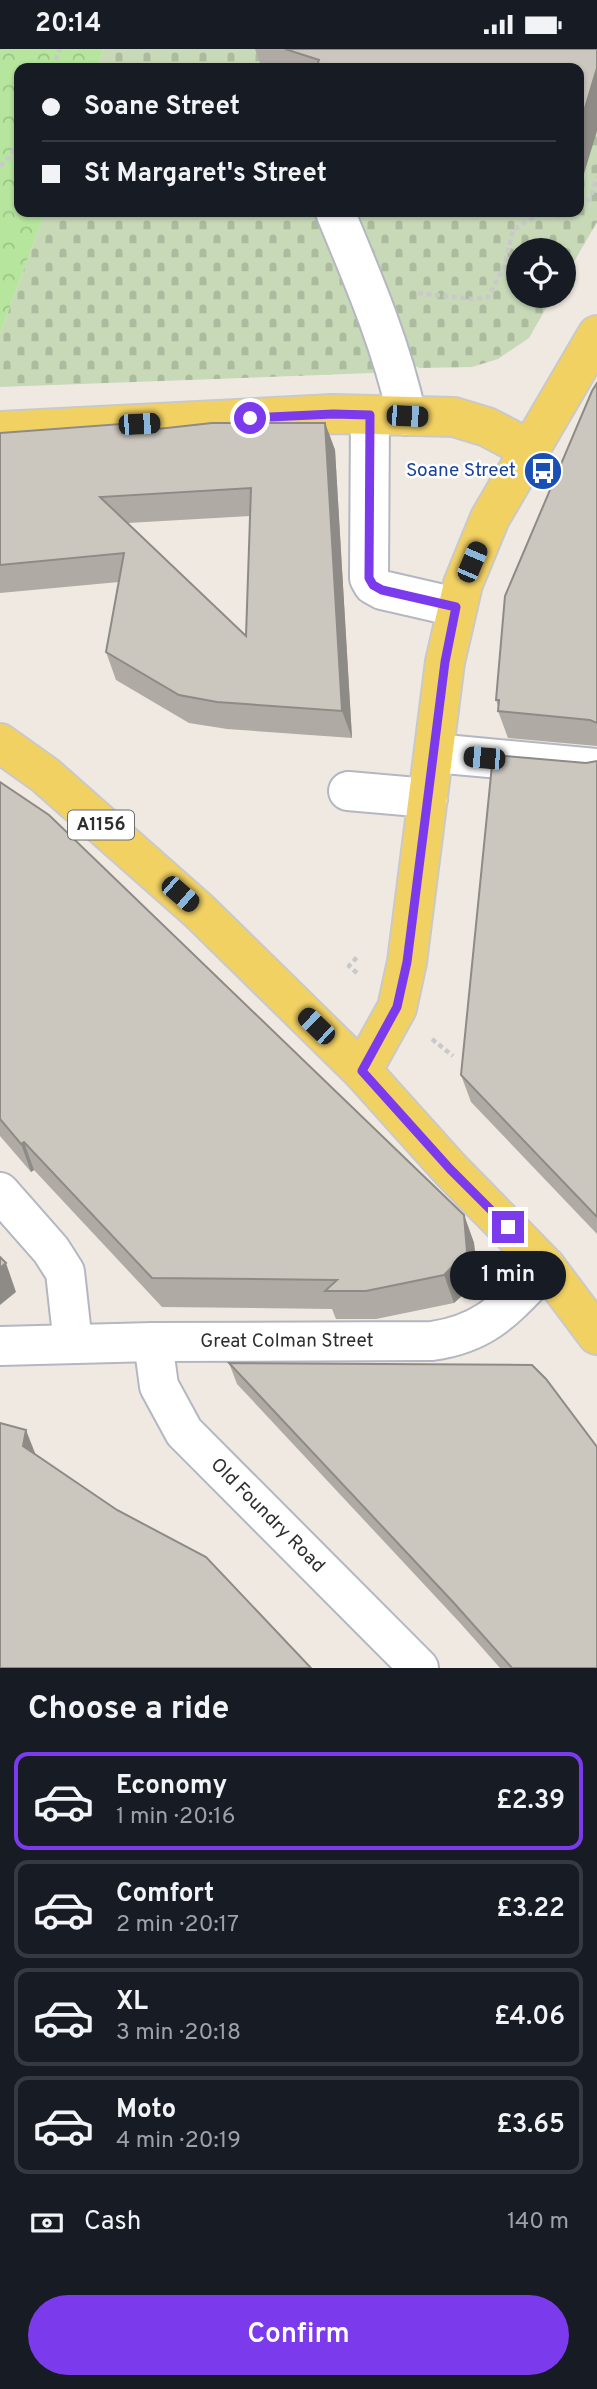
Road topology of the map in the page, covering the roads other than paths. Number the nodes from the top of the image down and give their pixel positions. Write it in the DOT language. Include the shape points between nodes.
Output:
graph roads {
  1 [pos="337,217"];
  2 [pos="597,335"];
  3 [pos="389,415"];
  4 [pos="0,431"];
  5 [pos="529,449"];
  6 [pos="456,607"];
  7 [pos="0,743"];
  8 [pos="434,753"];
  9 [pos="597,768"];
  10 [pos="348,791"];
  11 [pos="428,798"];
  12 [pos="362,1071"];
  13 [pos="0,1192"];
  14 [pos="546,1266"];
  15 [pos="597,1305"];
  16 [pos="597,1335"];
  17 [pos="153,1342"];
  18 [pos="73,1344"];
  19 [pos="0,1346"];
  20 [pos="419,1668"];
  1 -- 3 [label="street" via="400,383"];
  2 -- 5 [label="main road"];
  3 -- 4 [label="main road"];
  3 -- 5 [label="main road" via="454,417 488,427"];
  3 -- 6 [label="street" via="369,578 382,590"];
  5 -- 6 [label="main road" via="490,518"];
  6 -- 8 [label="main road"];
  7 -- 12 [label="main road, A1156" via="45,775 199,911"];
  8 -- 9 [label="street"];
  8 -- 11 [label="main road"];
  10 -- 11 [label="street"];
  11 -- 12 [label="main road" via="401,993"];
  12 -- 14 [label="main road, A1156"];
  13 -- 18 [label="street" via="65,1272"];
  14 -- 15 [label="main road, A1156"];
  14 -- 16 [label="main road, A1156"];
  14 -- 17 [label="street, Great Colman Street" via="496,1317 456,1338"];
  17 -- 18 [label="street, Great Colman Street"];
  17 -- 20 [label="street, Old Foundry Road" via="159,1386 184,1432"];
  18 -- 19 [label="street, Great Colman Street"];
}
